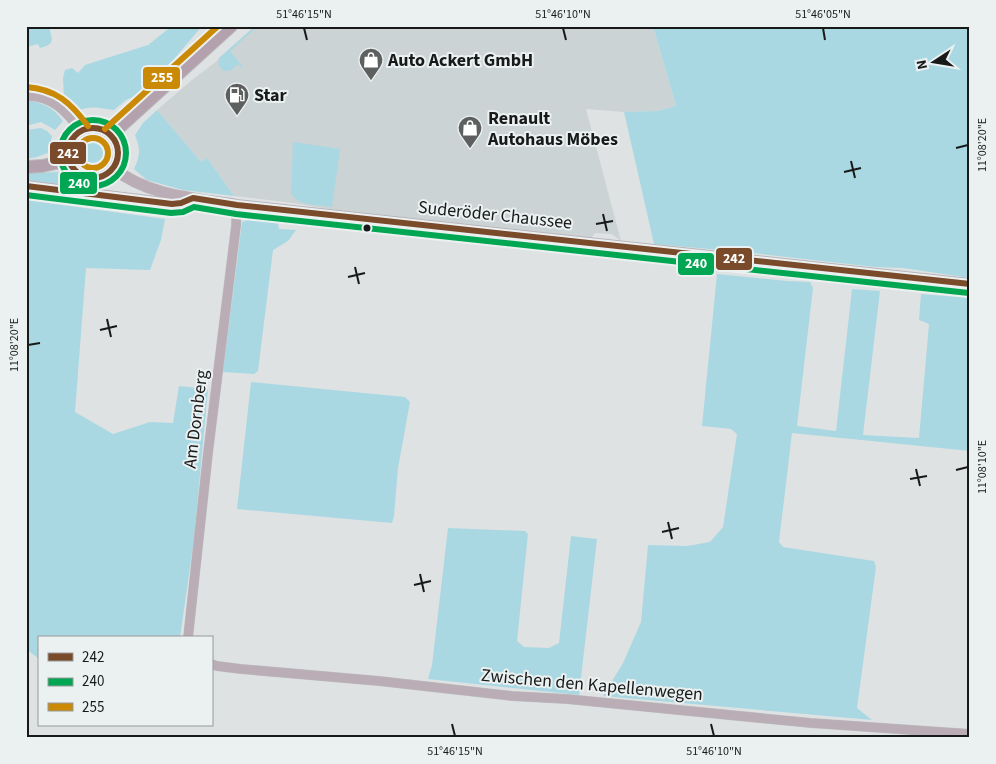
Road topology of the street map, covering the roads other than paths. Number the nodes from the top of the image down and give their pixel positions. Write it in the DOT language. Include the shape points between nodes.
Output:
graph roads {
  1 [pos="231,26"];
  2 [pos="26,96"];
  3 [pos="81,131"];
  4 [pos="111,135"];
  5 [pos="70,160"];
  6 [pos="26,167"];
  7 [pos="113,168"];
  8 [pos="26,186"];
  9 [pos="193,198"];
  10 [pos="237,204"];
  11 [pos="970,284"];
  12 [pos="188,636"];
  13 [pos="212,664"];
  14 [pos="970,734"];
  1 -- 4 [label="main road"];
  2 -- 3 [label="street" via="45,98 56,104"];
  3 -- 4 [label="main road" via="98,128"];
  3 -- 5 [label="main road" via="70,145"];
  4 -- 7 [label="main road" via="118,153"];
  5 -- 6 [label="main road"];
  5 -- 7 [label="main road" via="76,171 87,177 99,177"];
  7 -- 9 [label="street, Suderöder Chaussee" via="136,183"];
  8 -- 9 [label="street" via="172,204"];
  9 -- 10 [label="street, Suderöder Chaussee"];
  10 -- 11 [label="street, Suderöder Chaussee"];
  10 -- 12 [label="street, Am Dornberg"];
  13 -- 14 [label="street, Zwischen den Kapellenwegen" via="512,696"];
}
